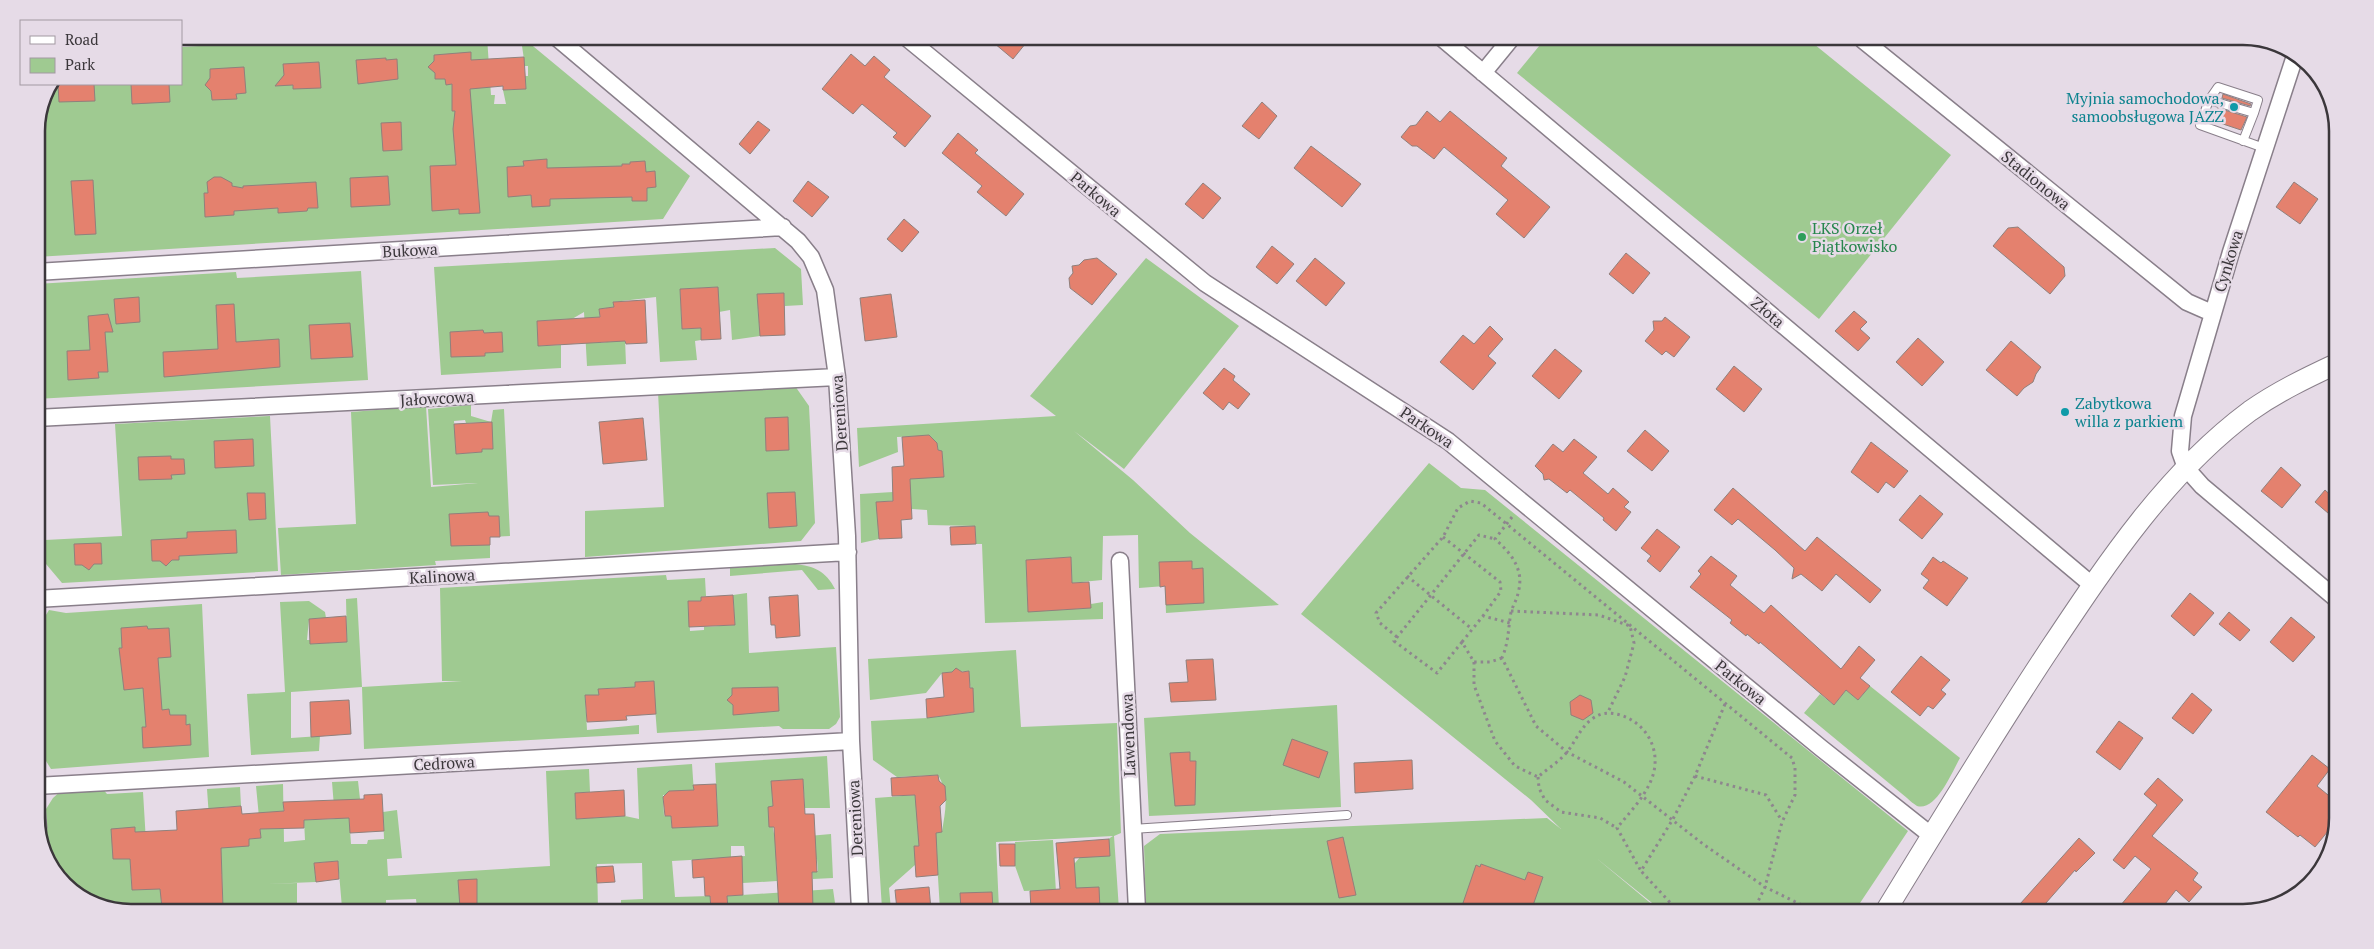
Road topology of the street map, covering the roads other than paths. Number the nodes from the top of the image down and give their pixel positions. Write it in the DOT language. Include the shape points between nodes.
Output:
graph roads {
  1 [pos="566,45"];
  2 [pos="916,45"];
  3 [pos="1449,45"];
  4 [pos="1506,45"];
  5 [pos="1869,45"];
  6 [pos="2292,61"];
  7 [pos="1483,73"];
  8 [pos="2209,100"];
  9 [pos="2254,113"];
  10 [pos="2243,141"];
  11 [pos="2264,148"];
  12 [pos="783,227"];
  13 [pos="45,271"];
  14 [pos="2212,313"];
  15 [pos="2329,367"];
  16 [pos="837,377"];
  17 [pos="45,418"];
  18 [pos="2186,468"];
  19 [pos="848,552"];
  20 [pos="1120,561"];
  21 [pos="2092,585"];
  22 [pos="2329,593"];
  23 [pos="45,598"];
  24 [pos="851,741"];
  25 [pos="45,786"];
  26 [pos="1347,815"];
  27 [pos="1132,828"];
  28 [pos="1932,836"];
  29 [pos="860,904"];
  30 [pos="1137,904"];
  31 [pos="1890,904"];
  1 -- 12 [label="street, Dereniowa"];
  2 -- 28 [label="street, Parkowa" via="1194,274 1431,428"];
  3 -- 7 [label="street, Złota"];
  4 -- 7 [label="street"];
  5 -- 14 [label="street, Stadionowa" via="2187,302"];
  6 -- 11 [label="street, Cynkowa"];
  7 -- 21 [label="street, Złota"];
  8 -- 9 [label="lane"];
  8 -- 9 [label="lane" via="2218,86 2258,100"];
  8 -- 10 [label="lane" via="2200,125"];
  9 -- 10 [label="lane"];
  10 -- 11 [label="lane"];
  11 -- 14 [label="street, Cynkowa"];
  12 -- 13 [label="street, Bukowa"];
  12 -- 16 [label="street, Dereniowa" via="798,241 818,270"];
  14 -- 18 [label="street, Cynkowa" via="2183,416 2180,450"];
  15 -- 18 [label="street" via="2288,387 2250,411"];
  16 -- 17 [label="street, Jałowcowa"];
  16 -- 19 [label="street, Dereniowa"];
  18 -- 21 [label="street"];
  18 -- 22 [label="street" via="2202,486"];
  19 -- 23 [label="street, Kalinowa"];
  19 -- 24 [label="street, Dereniowa"];
  20 -- 27 [label="street, Lawendowa"];
  21 -- 28 [label="street" via="1996,730"];
  24 -- 25 [label="street, Cedrowa"];
  24 -- 29 [label="street, Dereniowa"];
  26 -- 27 [label="lane"];
  27 -- 30 [label="street, Lawendowa"];
  28 -- 31 [label="street"];
}
